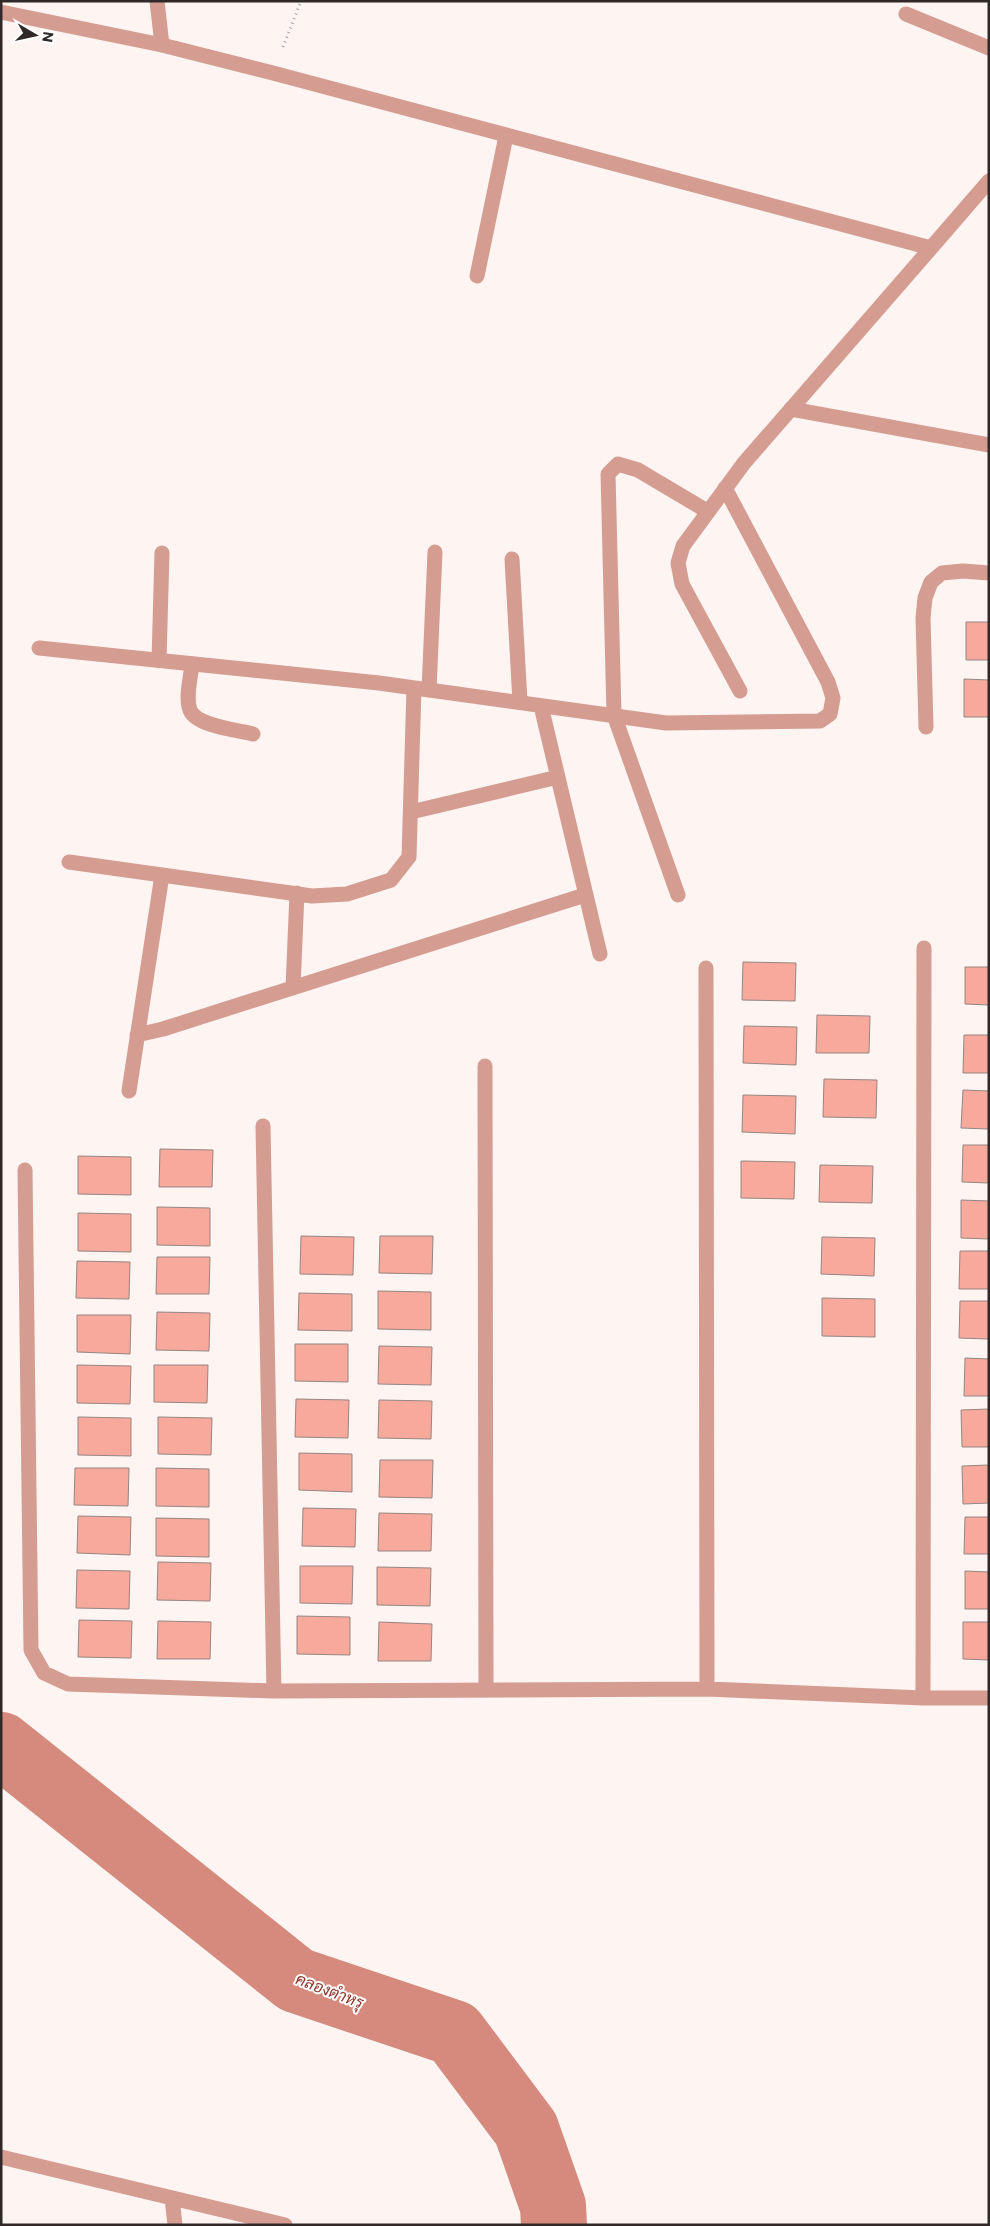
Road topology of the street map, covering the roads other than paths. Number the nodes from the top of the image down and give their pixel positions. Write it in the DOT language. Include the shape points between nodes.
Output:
graph roads {
  1 [pos="157,1"];
  2 [pos="1,12"];
  3 [pos="906,14"];
  4 [pos="162,45"];
  5 [pos="989,48"];
  6 [pos="506,136"];
  7 [pos="989,181"];
  8 [pos="931,248"];
  9 [pos="477,276"];
  10 [pos="790,409"];
  11 [pos="989,445"];
  12 [pos="725,488"];
  13 [pos="708,511"];
  14 [pos="435,552"];
  15 [pos="162,553"];
  16 [pos="512,559"];
  17 [pos="989,573"];
  18 [pos="39,648"];
  19 [pos="159,660"];
  20 [pos="192,664"];
  21 [pos="422,689"];
  22 [pos="740,691"];
  23 [pos="520,702"];
  24 [pos="541,706"];
  25 [pos="614,715"];
  26 [pos="926,727"];
  27 [pos="253,734"];
  28 [pos="558,777"];
  29 [pos="411,812"];
  30 [pos="69,862"];
  31 [pos="162,875"];
  32 [pos="297,894"];
  33 [pos="585,895"];
  34 [pos="678,895"];
  35 [pos="924,948"];
  36 [pos="600,954"];
  37 [pos="706,968"];
  38 [pos="293,988"];
  39 [pos="137,1035"];
  40 [pos="485,1066"];
  41 [pos="129,1091"];
  42 [pos="263,1126"];
  43 [pos="26,1170"];
  44 [pos="707,1689"];
  45 [pos="486,1690"];
  46 [pos="274,1691"];
  47 [pos="923,1698"];
  48 [pos="989,1698"];
  49 [pos="1,2157"];
  50 [pos="172,2198"];
  51 [pos="175,2225"];
  52 [pos="285,2225"];
  1 -- 4 [label="street"];
  2 -- 4 [label="street"];
  3 -- 5 [label="street"];
  4 -- 6 [label="street"];
  6 -- 8 [label="street"];
  6 -- 9 [label="street"];
  7 -- 8 [label="street"];
  8 -- 10 [label="street"];
  10 -- 11 [label="street"];
  10 -- 12 [label="street"];
  12 -- 13 [label="street"];
  12 -- 25 [label="street" via="828,682 833,698 830,714 820,721 666,723"];
  13 -- 22 [label="street" via="683,546 678,563 682,584"];
  13 -- 25 [label="street" via="638,470 618,464 608,474"];
  14 -- 21 [label="street"];
  15 -- 19 [label="street"];
  16 -- 23 [label="street"];
  17 -- 26 [label="street" via="942,573 931,582 923,618"];
  18 -- 19 [label="street"];
  19 -- 20 [label="street"];
  20 -- 21 [label="street"];
  20 -- 27 [label="street" via="188,695 190,710 200,722"];
  21 -- 23 [label="street"];
  21 -- 29 [label="street"];
  23 -- 24 [label="street"];
  24 -- 25 [label="street"];
  24 -- 28 [label="street"];
  25 -- 34 [label="street"];
  28 -- 29 [label="street"];
  28 -- 33 [label="street"];
  29 -- 32 [label="street" via="409,857 391,880 347,894"];
  30 -- 31 [label="street"];
  31 -- 32 [label="street"];
  31 -- 39 [label="street"];
  32 -- 38 [label="street"];
  33 -- 36 [label="street"];
  33 -- 38 [label="street"];
  35 -- 47 [label="street"];
  37 -- 44 [label="street"];
  38 -- 39 [label="street"];
  39 -- 41 [label="street"];
  40 -- 45 [label="street"];
  42 -- 46 [label="street"];
  43 -- 46 [label="street" via="30,1650 44,1673 68,1684"];
  44 -- 45 [label="street"];
  44 -- 47 [label="street"];
  45 -- 46 [label="street"];
  47 -- 48 [label="street"];
  49 -- 50 [label="street"];
  50 -- 51 [label="street"];
  50 -- 52 [label="street"];
}
